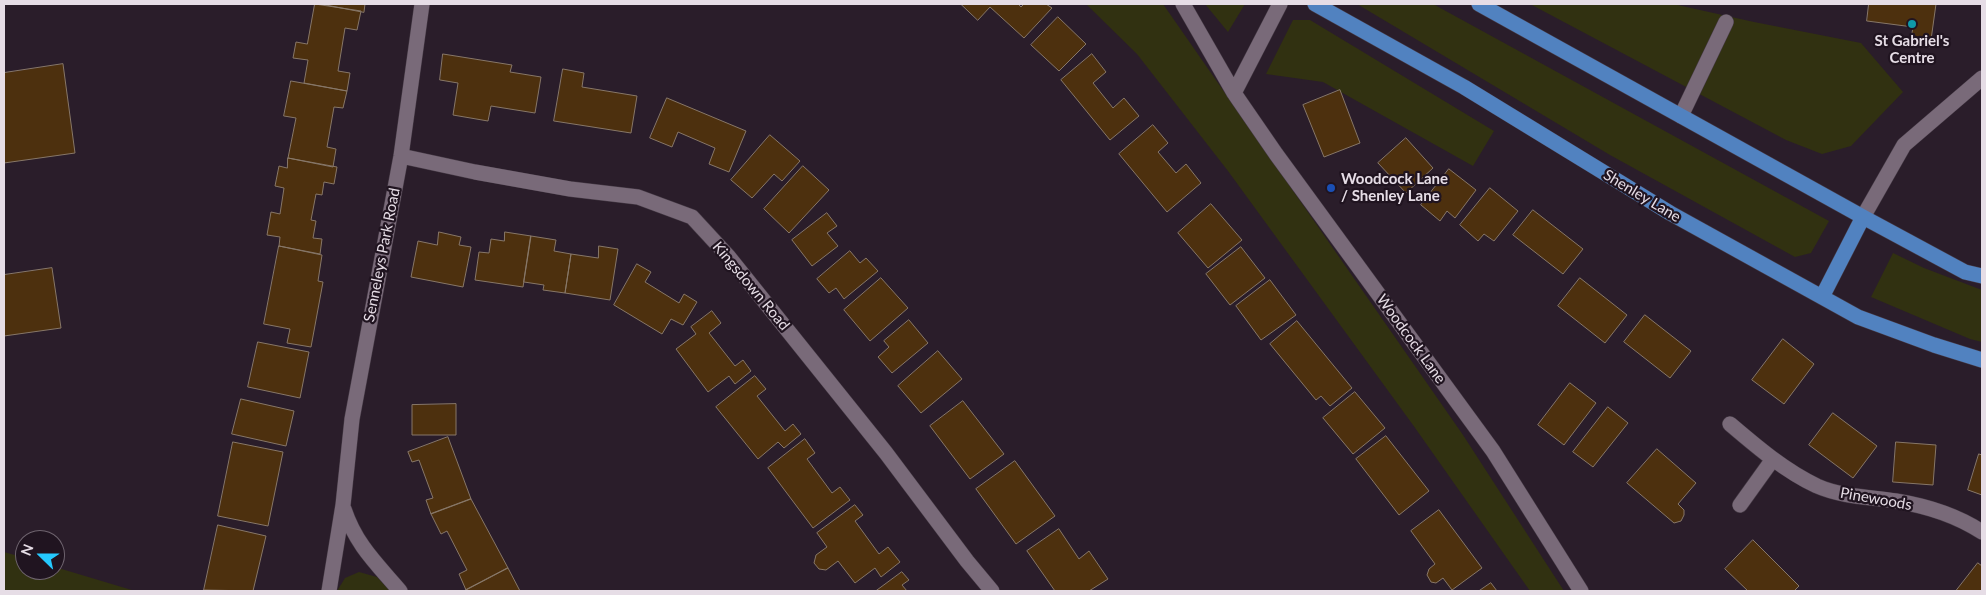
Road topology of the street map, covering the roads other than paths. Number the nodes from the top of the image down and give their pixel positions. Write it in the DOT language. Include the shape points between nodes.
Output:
graph roads {
  1 [pos="422,4"];
  2 [pos="1183,4"];
  3 [pos="1280,4"];
  4 [pos="1315,4"];
  5 [pos="1479,4"];
  6 [pos="1726,22"];
  7 [pos="1982,78"];
  8 [pos="1234,93"];
  9 [pos="1680,116"];
  10 [pos="401,156"];
  11 [pos="1863,217"];
  12 [pos="1982,276"];
  13 [pos="1822,297"];
  14 [pos="1982,360"];
  15 [pos="1730,424"];
  16 [pos="1773,460"];
  17 [pos="343,505"];
  18 [pos="1740,505"];
  19 [pos="1982,532"];
  20 [pos="329,591"];
  21 [pos="400,591"];
  22 [pos="992,591"];
  23 [pos="1581,591"];
  1 -- 10 [label="street, Senneleys Park Road"];
  2 -- 8 [label="street, Woodcock Lane"];
  3 -- 8 [label="street"];
  4 -- 13 [label="main road, Shenley Lane" via="1464,86 1670,213"];
  5 -- 9 [label="main road"];
  6 -- 9 [label="street"];
  7 -- 11 [label="street" via="1904,145"];
  8 -- 23 [label="street, Woodcock Lane" via="1493,452"];
  9 -- 11 [label="main road"];
  10 -- 17 [label="street, Senneleys Park Road" via="352,418"];
  10 -- 22 [label="street, Kingsdown Road" via="570,189 638,198 692,217 728,256 880,445"];
  11 -- 12 [label="main road" via="1966,272"];
  11 -- 13 [label="main road"];
  13 -- 14 [label="main road, Shenley Lane" via="1858,317"];
  15 -- 16 [label="street, Pinewoods"];
  16 -- 18 [label="street"];
  16 -- 19 [label="street, Pinewoods" via="1818,486 1858,498 1896,501 1940,511"];
  17 -- 20 [label="street, Senneleys Park Road"];
  17 -- 21 [label="street, Senneleys Park Road" via="350,528 362,548"];
}
